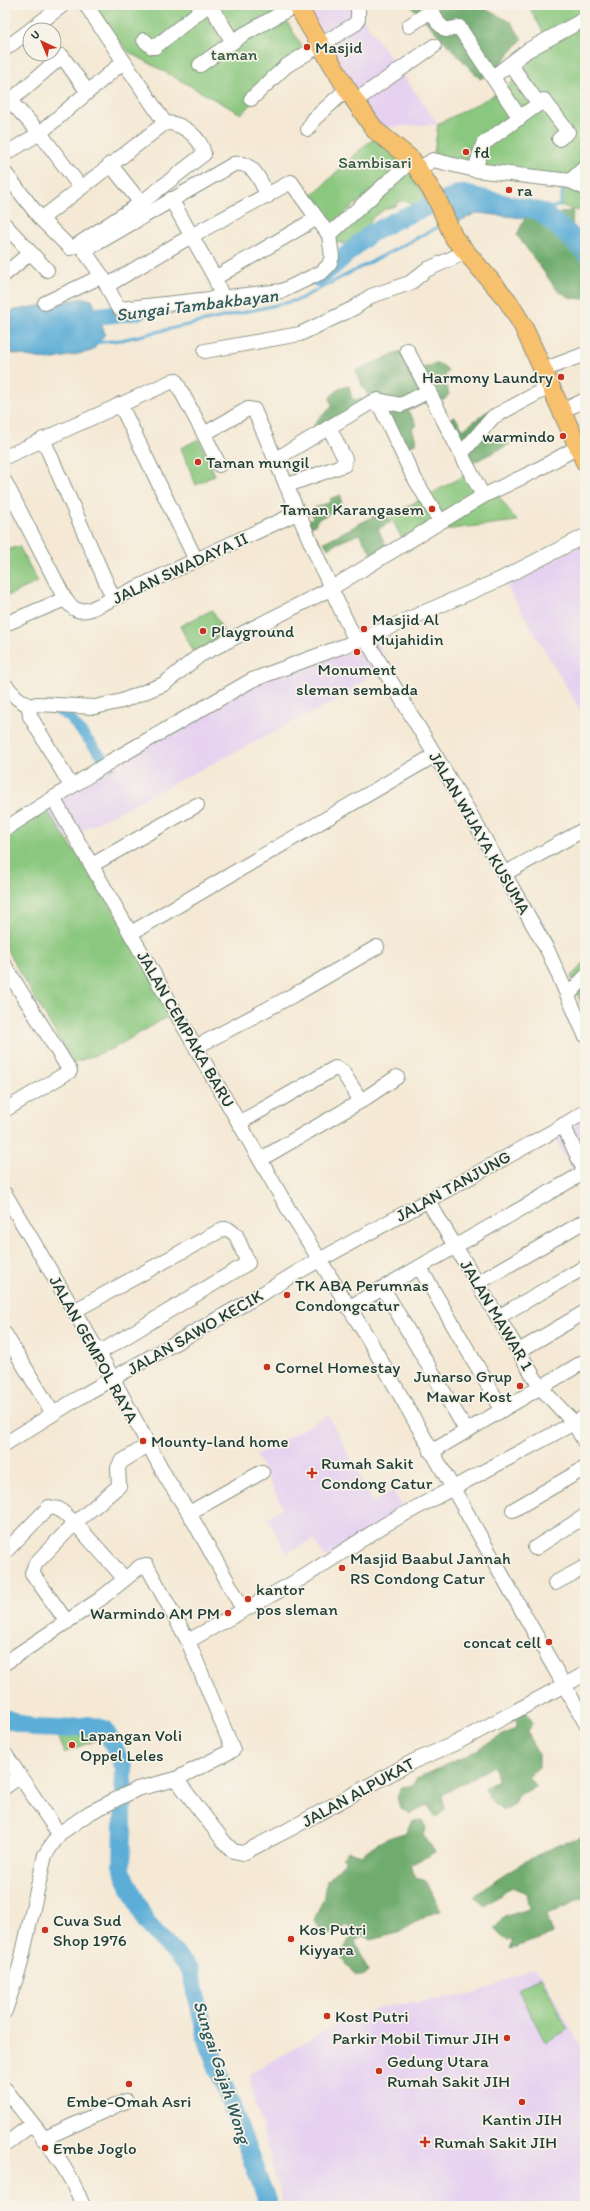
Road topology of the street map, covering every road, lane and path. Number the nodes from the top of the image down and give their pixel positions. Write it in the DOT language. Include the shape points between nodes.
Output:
graph roads {
  1 [pos="62,5"];
  2 [pos="86,5"];
  3 [pos="209,5"];
  4 [pos="297,5"];
  5 [pos="358,5"];
  6 [pos="585,19"];
  7 [pos="409,26"];
  8 [pos="144,40"];
  9 [pos="233,42"];
  10 [pos="321,45"];
  11 [pos="434,46"];
  12 [pos="5,49"];
  13 [pos="123,62"];
  14 [pos="510,64"];
  15 [pos="200,65"];
  16 [pos="493,78"];
  17 [pos="87,91"];
  18 [pos="351,95"];
  19 [pos="251,99"];
  20 [pos="539,104"];
  21 [pos="520,118"];
  22 [pos="165,123"];
  23 [pos="308,129"];
  24 [pos="40,133"];
  25 [pos="559,139"];
  26 [pos="5,154"];
  27 [pos="110,164"];
  28 [pos="416,164"];
  29 [pos="585,167"];
  30 [pos="475,170"];
  31 [pos="5,174"];
  32 [pos="565,180"];
  33 [pos="81,188"];
  34 [pos="585,188"];
  35 [pos="268,196"];
  36 [pos="171,199"];
  37 [pos="141,203"];
  38 [pos="317,218"];
  39 [pos="41,219"];
  40 [pos="6,228"];
  41 [pos="329,235"];
  42 [pos="191,236"];
  43 [pos="30,252"];
  44 [pos="466,252"];
  45 [pos="47,270"];
  46 [pos="5,274"];
  47 [pos="215,278"];
  48 [pos="104,280"];
  49 [pos="222,298"];
  50 [pos="45,303"];
  51 [pos="407,350"];
  52 [pos="205,351"];
  53 [pos="585,354"];
  54 [pos="543,370"];
  55 [pos="549,387"];
  56 [pos="429,391"];
  57 [pos="585,400"];
  58 [pos="370,403"];
  59 [pos="120,404"];
  60 [pos="562,411"];
  61 [pos="329,427"];
  62 [pos="204,434"];
  63 [pos="43,439"];
  64 [pos="581,445"];
  65 [pos="462,453"];
  66 [pos="5,457"];
  67 [pos="276,459"];
  68 [pos="585,462"];
  69 [pos="219,465"];
  70 [pos="6,485"];
  71 [pos="288,485"];
  72 [pos="483,496"];
  73 [pos="297,513"];
  74 [pos="440,521"];
  75 [pos="585,536"];
  76 [pos="196,560"];
  77 [pos="330,589"];
  78 [pos="113,598"];
  79 [pos="65,599"];
  80 [pos="5,624"];
  81 [pos="361,639"];
  82 [pos="5,684"];
  83 [pos="29,706"];
  84 [pos="435,755"];
  85 [pos="71,786"];
  86 [pos="53,798"];
  87 [pos="197,805"];
  88 [pos="5,829"];
  89 [pos="585,829"];
  90 [pos="92,865"];
  91 [pos="504,874"];
  92 [pos="131,933"];
  93 [pos="377,947"];
  94 [pos="5,966"];
  95 [pos="585,977"];
  96 [pos="569,994"];
  97 [pos="585,1034"];
  98 [pos="196,1047"];
  99 [pos="397,1077"];
  100 [pos="361,1101"];
  101 [pos="5,1110"];
  102 [pos="585,1112"];
  103 [pos="239,1123"];
  104 [pos="563,1124"];
  105 [pos="261,1158"];
  106 [pos="585,1172"];
  107 [pos="5,1194"];
  108 [pos="428,1201"];
  109 [pos="585,1221"];
  110 [pos="456,1247"];
  111 [pos="320,1259"];
  112 [pos="585,1267"];
  113 [pos="420,1268"];
  114 [pos="478,1283"];
  115 [pos="383,1288"];
  116 [pos="348,1308"];
  117 [pos="74,1311"];
  118 [pos="585,1312"];
  119 [pos="498,1317"];
  120 [pos="5,1334"];
  121 [pos="518,1351"];
  122 [pos="99,1353"];
  123 [pos="585,1361"];
  124 [pos="112,1379"];
  125 [pos="540,1387"];
  126 [pos="502,1409"];
  127 [pos="53,1414"];
  128 [pos="580,1420"];
  129 [pos="466,1430"];
  130 [pos="585,1443"];
  131 [pos="5,1444"];
  132 [pos="148,1445"];
  133 [pos="431,1452"];
  134 [pos="585,1468"];
  135 [pos="262,1472"];
  136 [pos="452,1488"];
  137 [pos="512,1510"];
  138 [pos="189,1513"];
  139 [pos="585,1516"];
  140 [pos="75,1523"];
  141 [pos="535,1548"];
  142 [pos="5,1552"];
  143 [pos="585,1567"];
  144 [pos="125,1579"];
  145 [pos="555,1583"];
  146 [pos="243,1609"];
  147 [pos="67,1622"];
  148 [pos="188,1641"];
  149 [pos="5,1663"];
  150 [pos="585,1674"];
  151 [pos="566,1685"];
  152 [pos="585,1722"];
  153 [pos="5,1754"];
  154 [pos="20,1776"];
  155 [pos="176,1779"];
  156 [pos="5,1787"];
  157 [pos="59,1834"];
  158 [pos="5,2011"];
  159 [pos="5,2089"];
  160 [pos="126,2101"];
  161 [pos="32,2124"];
  162 [pos="43,2139"];
  163 [pos="5,2145"];
  164 [pos="83,2206"];
  1 -- 12 [label="street"];
  2 -- 13 [label="street"];
  3 -- 8 [label="street" via="155,47"];
  3 -- 9 [label="street"];
  4 -- 9 [label="street"];
  4 -- 10 [label="main road"];
  5 -- 10 [label="street" via="358,19 355,24"];
  6 -- 14 [label="street" via="528,50"];
  7 -- 16 [label="street" via="432,10 438,23 446,30 459,27"];
  9 -- 15 [label="street"];
  10 -- 18 [label="main road"];
  10 -- 19 [label="street" via="286,66"];
  11 -- 18 [label="street"];
  13 -- 17 [label="street"];
  13 -- 22 [label="street"];
  14 -- 16 [label="street"];
  14 -- 20 [label="street"];
  16 -- 21 [label="street"];
  17 -- 24 [label="street"];
  17 -- 24 [label="street" via="62,56 11,100"];
  18 -- 23 [label="street" via="314,119"];
  18 -- 28 [label="main road" via="376,130"];
  20 -- 21 [label="street"];
  20 -- 25 [label="street" via="544,100 568,132"];
  21 -- 30 [label="street" via="483,144"];
  22 -- 27 [label="street"];
  22 -- 37 [label="street" via="172,122 191,132 202,146 204,154"];
  24 -- 26 [label="street"];
  24 -- 33 [label="street"];
  27 -- 33 [label="street"];
  27 -- 37 [label="street"];
  28 -- 30 [label="street" via="433,160"];
  28 -- 41 [label="street"];
  28 -- 44 [label="main road" via="437,199 454,238"];
  29 -- 32 [label="street"];
  30 -- 32 [label="street"];
  31 -- 39 [label="street"];
  32 -- 34 [label="street"];
  33 -- 39 [label="street"];
  35 -- 36 [label="street" via="253,170 242,163 234,164"];
  35 -- 38 [label="street" via="291,182"];
  35 -- 42 [label="street"];
  36 -- 42 [label="street"];
  36 -- 48 [label="street" via="85,250"];
  37 -- 39 [label="street" via="70,248"];
  38 -- 41 [label="street"];
  38 -- 47 [label="street"];
  40 -- 43 [label="street"];
  41 -- 49 [label="street" via="332,257 322,272 282,291"];
  42 -- 47 [label="street"];
  42 -- 48 [label="street"];
  43 -- 45 [label="street"];
  43 -- 46 [label="street"];
  44 -- 52 [label="street" via="426,270 410,283 371,296 354,308 300,334"];
  44 -- 54 [label="main road" via="508,301 523,326"];
  47 -- 49 [label="street"];
  48 -- 49 [label="street" via="120,309"];
  48 -- 50 [label="street"];
  51 -- 56 [label="street"];
  53 -- 54 [label="street"];
  54 -- 55 [label="main road"];
  55 -- 60 [label="main road"];
  55 -- 65 [label="street" via="493,418"];
  56 -- 58 [label="street" via="401,405 378,400"];
  56 -- 65 [label="street"];
  57 -- 60 [label="street"];
  58 -- 61 [label="street"];
  58 -- 74 [label="street" via="374,402 381,408 412,474"];
  59 -- 62 [label="street" via="175,380"];
  59 -- 63 [label="street"];
  59 -- 76 [label="street"];
  60 -- 64 [label="main road"];
  61 -- 67 [label="street"];
  61 -- 71 [label="street" via="345,459 344,465"];
  62 -- 67 [label="street, JALAN WIJAYA KUSUMA" via="250,409 254,410"];
  62 -- 69 [label="street"];
  63 -- 66 [label="street"];
  63 -- 78 [label="street"];
  64 -- 68 [label="main road"];
  64 -- 72 [label="street"];
  65 -- 72 [label="street"];
  67 -- 71 [label="street, JALAN WIJAYA KUSUMA"];
  70 -- 79 [label="street"];
  71 -- 73 [label="street, JALAN WIJAYA KUSUMA"];
  72 -- 74 [label="street"];
  73 -- 76 [label="street, JALAN SWADAYA II"];
  73 -- 77 [label="street, JALAN WIJAYA KUSUMA"];
  74 -- 77 [label="street"];
  75 -- 81 [label="street" via="501,579"];
  76 -- 78 [label="street, JALAN SWADAYA II"];
  77 -- 81 [label="street, JALAN WIJAYA KUSUMA"];
  77 -- 83 [label="street" via="200,655 164,684 155,688 95,707 37,704"];
  78 -- 79 [label="street, JALAN SWADAYA II" via="81,612 74,610"];
  79 -- 80 [label="street"];
  81 -- 84 [label="street, JALAN WIJAYA KUSUMA"];
  81 -- 85 [label="street" via="246,683"];
  82 -- 83 [label="street" via="17,698"];
  83 -- 85 [label="street" via="30,716"];
  84 -- 91 [label="street, JALAN WIJAYA KUSUMA"];
  84 -- 92 [label="street"];
  85 -- 86 [label="street"];
  86 -- 88 [label="street"];
  86 -- 90 [label="street, JALAN CEMPAKA BARU"];
  87 -- 90 [label="street"];
  89 -- 91 [label="street"];
  90 -- 92 [label="street, JALAN CEMPAKA BARU"];
  91 -- 96 [label="street, JALAN WIJAYA KUSUMA" via="548,951"];
  92 -- 98 [label="street, JALAN CEMPAKA BARU"];
  93 -- 98 [label="street"];
  94 -- 101 [label="street" via="70,1071"];
  95 -- 96 [label="street"];
  96 -- 97 [label="street, JALAN WIJAYA KUSUMA"];
  98 -- 103 [label="street, JALAN CEMPAKA BARU"];
  99 -- 100 [label="street"];
  100 -- 103 [label="street" via="342,1071 335,1068"];
  100 -- 105 [label="street"];
  102 -- 104 [label="street, JALAN TANJUNG"];
  103 -- 105 [label="street, JALAN CEMPAKA BARU"];
  104 -- 106 [label="street"];
  104 -- 108 [label="street, JALAN TANJUNG"];
  105 -- 111 [label="street, JALAN CEMPAKA BARU"];
  106 -- 110 [label="street"];
  107 -- 117 [label="street, JALAN GEMPOL RAYA"];
  108 -- 110 [label="street, JALAN MAWAR 1"];
  108 -- 111 [label="street, JALAN TANJUNG"];
  109 -- 114 [label="street"];
  110 -- 113 [label="street"];
  110 -- 114 [label="street, JALAN MAWAR 1"];
  111 -- 116 [label="street, JALAN CEMPAKA BARU"];
  111 -- 124 [label="street, JALAN SAWO KECIK"];
  112 -- 119 [label="street"];
  113 -- 115 [label="street"];
  113 -- 126 [label="street"];
  114 -- 119 [label="street, JALAN MAWAR 1"];
  115 -- 116 [label="street"];
  115 -- 129 [label="street"];
  116 -- 133 [label="street, JALAN CEMPAKA BARU" via="368,1338"];
  117 -- 122 [label="street, JALAN GEMPOL RAYA"];
  117 -- 122 [label="street" via="223,1229 236,1234 248,1263"];
  118 -- 121 [label="street"];
  119 -- 121 [label="street, JALAN MAWAR 1"];
  120 -- 127 [label="street"];
  121 -- 125 [label="street, JALAN MAWAR 1"];
  122 -- 124 [label="street, JALAN GEMPOL RAYA"];
  123 -- 125 [label="street"];
  124 -- 127 [label="street, JALAN SAWO KECIK"];
  124 -- 132 [label="street, JALAN GEMPOL RAYA"];
  125 -- 126 [label="street"];
  125 -- 128 [label="street, JALAN MAWAR 1"];
  126 -- 129 [label="street"];
  127 -- 131 [label="street, JALAN SAWO KECIK"];
  128 -- 130 [label="street, JALAN MAWAR 1"];
  128 -- 136 [label="street"];
  129 -- 133 [label="street"];
  132 -- 138 [label="street, JALAN GEMPOL RAYA"];
  132 -- 140 [label="street" via="123,1459 118,1468 119,1486"];
  133 -- 136 [label="street, JALAN CEMPAKA BARU"];
  134 -- 137 [label="street"];
  135 -- 138 [label="street"];
  136 -- 146 [label="street" via="386,1524 302,1578"];
  136 -- 151 [label="street, JALAN CEMPAKA BARU"];
  138 -- 146 [label="street, JALAN GEMPOL RAYA"];
  139 -- 141 [label="street"];
  140 -- 142 [label="street" via="59,1509 49,1507"];
  140 -- 144 [label="street"];
  140 -- 147 [label="street" via="36,1563 32,1573"];
  143 -- 145 [label="street"];
  144 -- 147 [label="street"];
  144 -- 148 [label="street" via="141,1566 146,1566"];
  146 -- 148 [label="street"];
  147 -- 149 [label="street"];
  148 -- 155 [label="street" via="233,1750"];
  150 -- 151 [label="street, JALAN ALPUKAT"];
  151 -- 152 [label="street, JALAN CEMPAKA BARU"];
  151 -- 155 [label="street, JALAN ALPUKAT" via="458,1742 412,1762 243,1853 233,1852"];
  153 -- 154 [label="street"];
  154 -- 156 [label="street"];
  154 -- 157 [label="street"];
  155 -- 157 [label="street" via="137,1789 89,1813"];
  157 -- 158 [label="street" via="45,1856 20,1966"];
  159 -- 161 [label="street"];
  160 -- 162 [label="street"];
  161 -- 162 [label="street"];
  161 -- 163 [label="street"];
  162 -- 164 [label="street" via="72,2181"];
}
